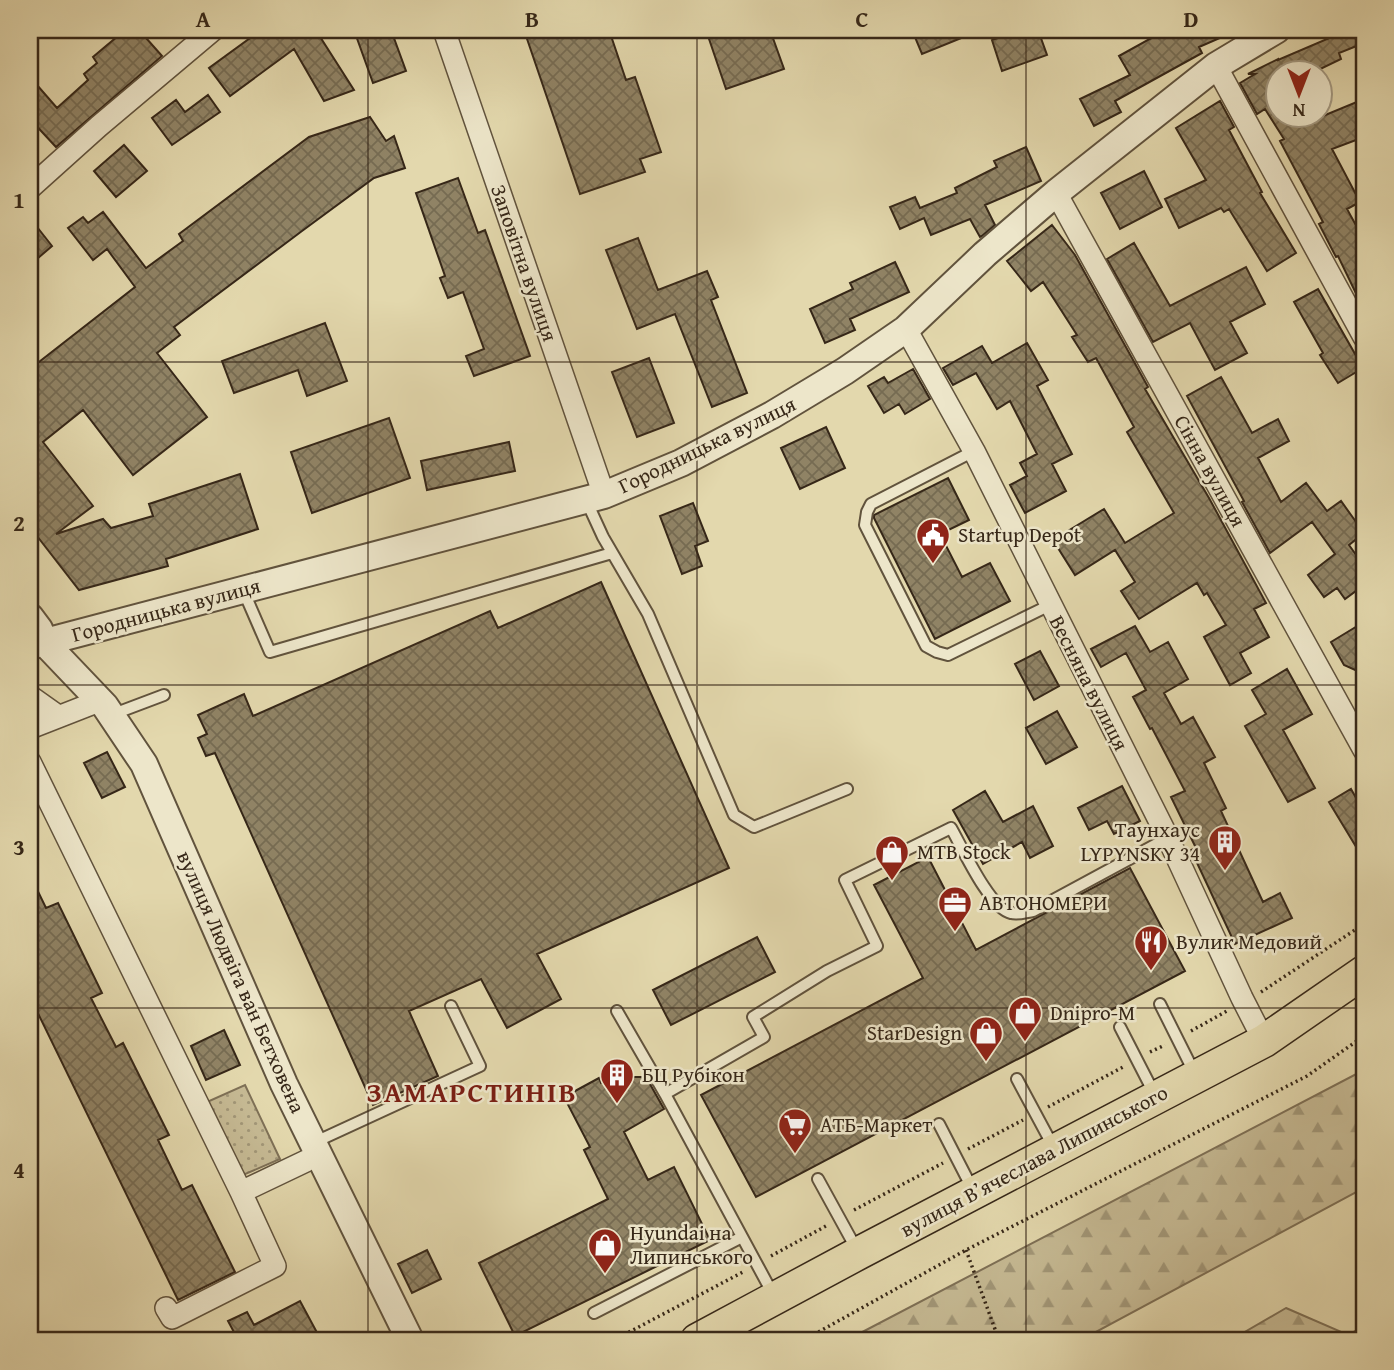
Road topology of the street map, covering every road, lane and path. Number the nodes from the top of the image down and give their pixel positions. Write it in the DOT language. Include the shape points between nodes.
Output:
graph roads {
  1 [pos="214,30"];
  2 [pos="444,30"];
  3 [pos="1276,30"];
  4 [pos="1216,66"];
  5 [pos="30,188"];
  6 [pos="1056,193"];
  7 [pos="906,328"];
  8 [pos="1364,337"];
  9 [pos="974,451"];
  10 [pos="595,498"];
  11 [pos="612,553"];
  12 [pos="243,590"];
  13 [pos="1050,605"];
  14 [pos="30,617"];
  15 [pos="37,644"];
  16 [pos="164,695"];
  17 [pos="30,698"];
  18 [pos="105,708"];
  19 [pos="58,716"];
  20 [pos="30,728"];
  21 [pos="1364,750"];
  22 [pos="30,762"];
  23 [pos="847,789"];
  24 [pos="1168,838"];
  25 [pos="1364,924"];
  26 [pos="1364,972"];
  27 [pos="1245,1002"];
  28 [pos="1160,1004"];
  29 [pos="451,1006"];
  30 [pos="617,1011"];
  31 [pos="1120,1027"];
  32 [pos="1364,1036"];
  33 [pos="1177,1038"];
  34 [pos="1264,1041"];
  35 [pos="1136,1060"];
  36 [pos="1196,1077"];
  37 [pos="1017,1079"];
  38 [pos="665,1094"];
  39 [pos="1157,1097"];
  40 [pos="1035,1114"];
  41 [pos="939,1124"];
  42 [pos="1055,1150"];
  43 [pos="310,1152"];
  44 [pos="956,1156"];
  45 [pos="818,1179"];
  46 [pos="241,1192"];
  47 [pos="975,1192"];
  48 [pos="839,1218"];
  49 [pos="742,1237"];
  50 [pos="966,1250"];
  51 [pos="859,1253"];
  52 [pos="757,1264"];
  53 [pos="275,1266"];
  54 [pos="251,1291"];
  55 [pos="775,1299"];
  56 [pos="166,1308"];
  57 [pos="594,1313"];
  58 [pos="410,1340"];
  59 [pos="614,1340"];
  60 [pos="697,1340"];
  61 [pos="804,1340"];
  62 [pos="999,1340"];
  1 -- 5 [label="street"];
  2 -- 10 [label="street, Заповітна вулиця"];
  3 -- 4 [label="street, Городницька вулиця"];
  4 -- 6 [label="street, Городницька вулиця"];
  4 -- 8 [label="street"];
  6 -- 7 [label="street, Городницька вулиця"];
  6 -- 21 [label="street, Сінна вулиця"];
  7 -- 9 [label="street, Весняна вулиця"];
  7 -- 10 [label="street, Городницька вулиця" via="772,415 681,463"];
  9 -- 13 [label="street, Весняна вулиця"];
  9 -- 13 [label="lane" via="871,504 865,525 926,646 937,652 948,655"];
  10 -- 11 [label="lane" via="603,537"];
  10 -- 12 [label="street, Городницька вулиця"];
  11 -- 12 [label="lane" via="270,652"];
  11 -- 23 [label="lane" via="648,614 734,815 754,827"];
  12 -- 15 [label="street, Городницька вулиця"];
  13 -- 24 [label="street, Весняна вулиця"];
  14 -- 15 [label="street, вулиця Людвіга ван Бетховена" via="39,629"];
  15 -- 18 [label="street, вулиця Людвіга ван Бетховена"];
  16 -- 18 [label="lane"];
  17 -- 19 [label="street"];
  18 -- 19 [label="street"];
  18 -- 43 [label="street, вулиця Людвіга ван Бетховена" via="144,764"];
  19 -- 20 [label="street"];
  22 -- 46 [label="street"];
  24 -- 27 [label="street, Весняна вулиця" via="1236,966"];
  24 -- 38 [label="lane" via="1033,911 1019,914 1009,913 990,897 951,828 845,880 877,946 752,1017 764,1037"];
  25 -- 27 [label="path"];
  26 -- 34 [label="main road, вулиця Вʼячеслава Липинського"];
  27 -- 33 [label="path"];
  27 -- 34 [label="street, Весняна вулиця"];
  28 -- 33 [label="lane"];
  29 -- 43 [label="lane" via="480,1066"];
  30 -- 38 [label="lane"];
  31 -- 35 [label="lane"];
  32 -- 50 [label="path" via="1307,1076"];
  33 -- 35 [label="path"];
  33 -- 36 [label="lane"];
  34 -- 36 [label="main road, вулиця Вʼячеслава Липинського"];
  35 -- 39 [label="lane"];
  35 -- 40 [label="path"];
  36 -- 39 [label="main road, вулиця Вʼячеслава Липинського"];
  37 -- 40 [label="lane"];
  38 -- 49 [label="lane"];
  39 -- 42 [label="main road, вулиця Вʼячеслава Липинського"];
  40 -- 42 [label="lane"];
  40 -- 44 [label="path"];
  41 -- 44 [label="lane"];
  42 -- 47 [label="main road, вулиця Вʼячеслава Липинського"];
  43 -- 46 [label="street"];
  43 -- 58 [label="street, вулиця Людвіга ван Бетховена"];
  44 -- 47 [label="lane"];
  44 -- 48 [label="path"];
  45 -- 48 [label="lane"];
  46 -- 53 [label="street"];
  47 -- 51 [label="main road, вулиця Вʼячеслава Липинського"];
  48 -- 51 [label="lane"];
  48 -- 52 [label="path"];
  49 -- 52 [label="lane"];
  49 -- 57 [label="lane"];
  50 -- 61 [label="path"];
  50 -- 62 [label="path"];
  51 -- 55 [label="main road, вулиця Вʼячеслава Липинського"];
  52 -- 55 [label="lane"];
  52 -- 59 [label="path"];
  53 -- 54 [label="street" via="280,1277"];
  53 -- 56 [label="street" via="211,1292 172,1318"];
  55 -- 60 [label="main road, вулиця Вʼячеслава Липинського"];
}
